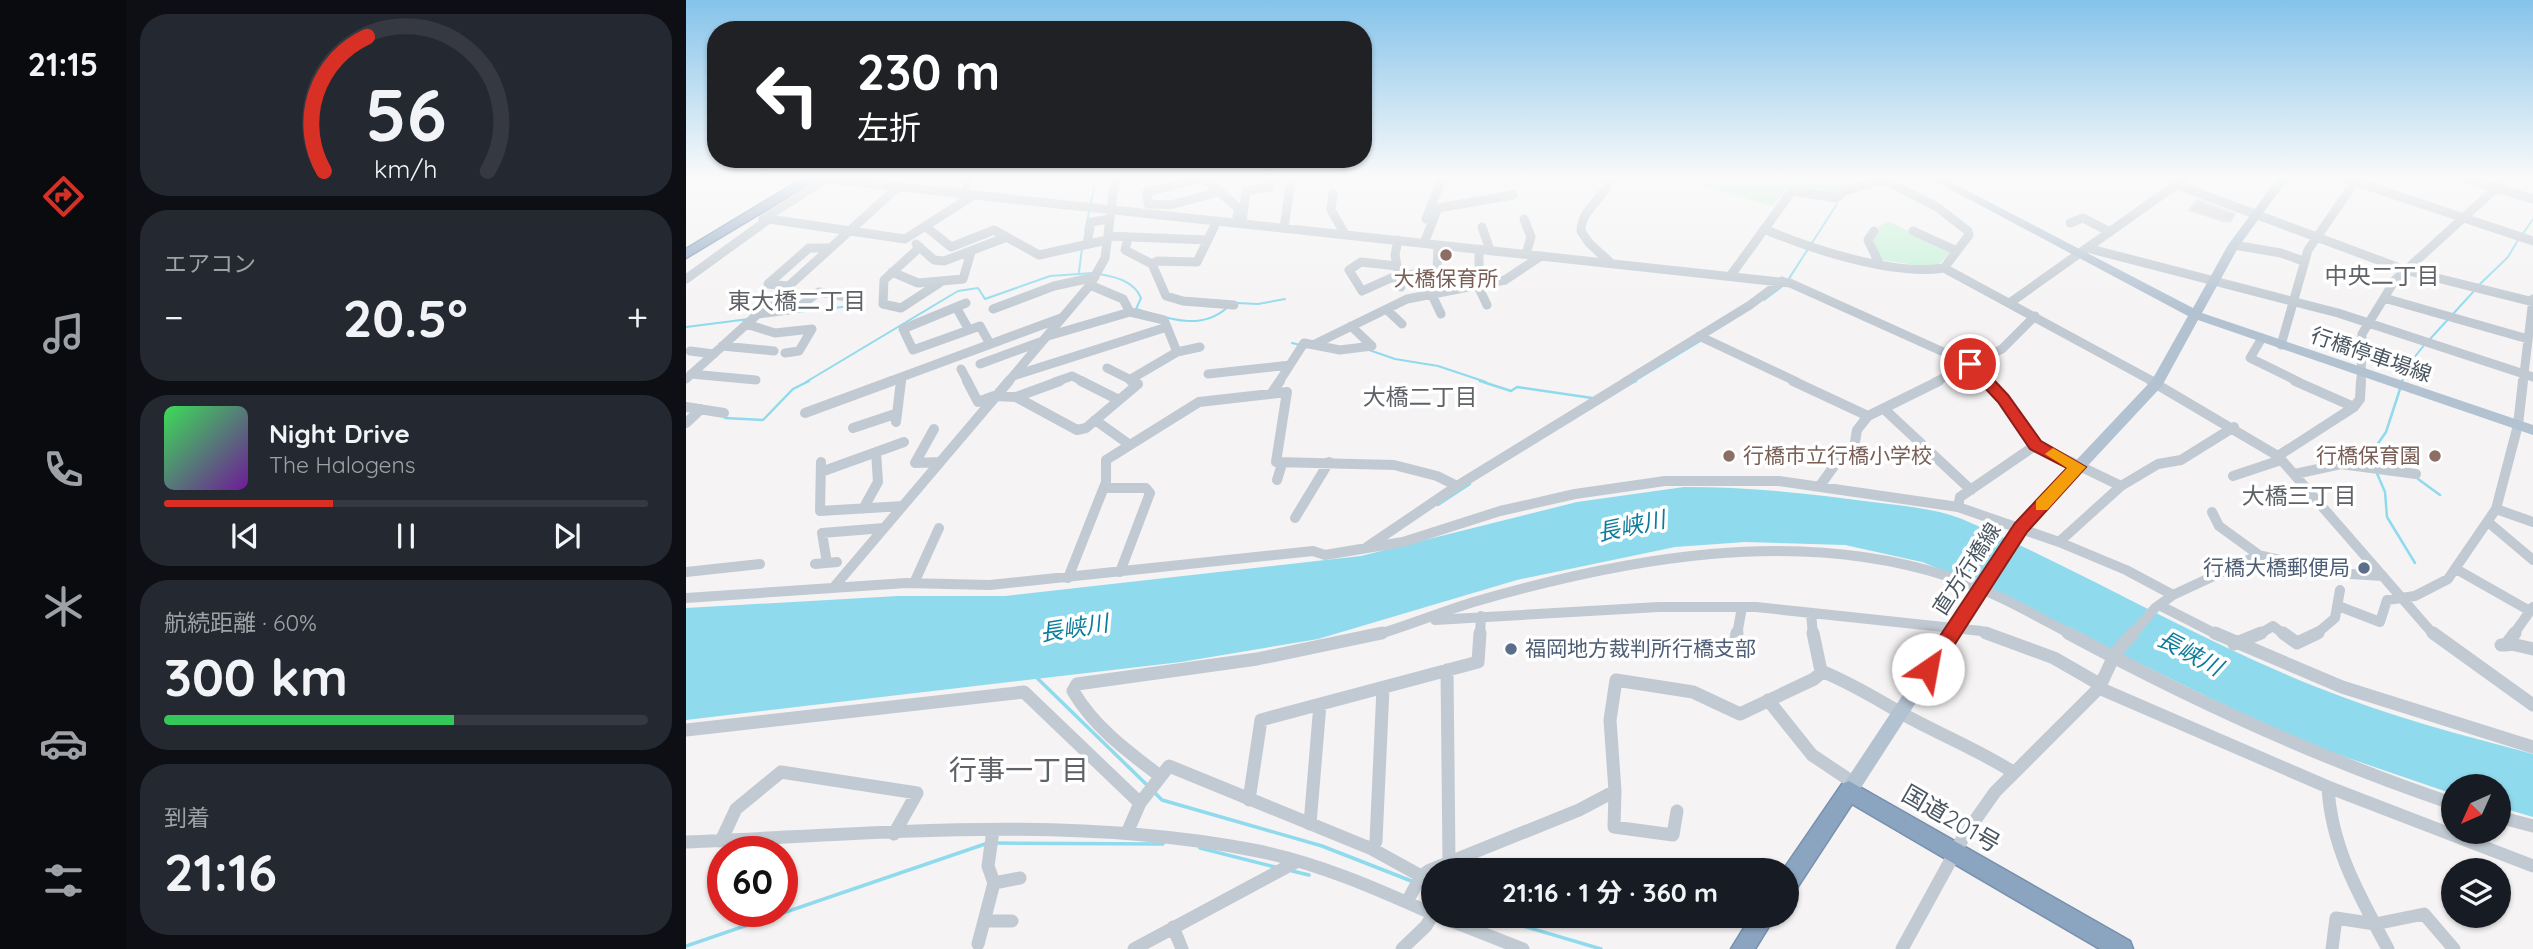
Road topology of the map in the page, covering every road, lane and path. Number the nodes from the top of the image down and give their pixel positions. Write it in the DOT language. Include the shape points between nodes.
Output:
graph roads {
  1 [pos="726,223"];
  2 [pos="731,223"];
  3 [pos="755,223"];
  4 [pos="761,223"];
  5 [pos="790,223"];
  6 [pos="858,223"];
  7 [pos="929,223"];
  8 [pos="1091,223"];
  9 [pos="1110,223"];
  10 [pos="1228,223"];
  11 [pos="1229,223"];
  12 [pos="1242,223"];
  13 [pos="1285,223"];
  14 [pos="1339,223"];
  15 [pos="1427,223"];
  16 [pos="1431,223"];
  17 [pos="1526,223"];
  18 [pos="1581,223"];
  19 [pos="1768,223"];
  20 [pos="1960,223"];
  21 [pos="2026,223"];
  22 [pos="2093,223"];
  23 [pos="2122,223"];
  24 [pos="2249,223"];
  25 [pos="2280,223"];
  26 [pos="2325,223"];
  27 [pos="2456,223"];
  28 [pos="2478,223"];
  29 [pos="925,226"];
  30 [pos="755,227"];
  31 [pos="1482,227"];
  32 [pos="1284,228"];
  33 [pos="1764,229"];
  34 [pos="849,231"];
  35 [pos="1874,231"];
  36 [pos="1913,231"];
  37 [pos="2110,232"];
  38 [pos="1345,234"];
  39 [pos="1007,237"];
  40 [pos="1128,237"];
  41 [pos="2316,237"];
  42 [pos="1108,238"];
  43 [pos="905,239"];
  44 [pos="1207,240"];
  45 [pos="1398,240"];
  46 [pos="2533,241"];
  47 [pos="1421,243"];
  48 [pos="1087,244"];
  49 [pos="1438,245"];
  50 [pos="2234,245"];
  51 [pos="919,247"];
  52 [pos="686,248"];
  53 [pos="830,248"];
  54 [pos="1479,249"];
  55 [pos="1490,250"];
  56 [pos="1957,251"];
  57 [pos="2082,251"];
  58 [pos="971,252"];
  59 [pos="1526,254"];
  60 [pos="1541,256"];
  61 [pos="2303,261"];
  62 [pos="1611,263"];
  63 [pos="1879,263"];
  64 [pos="1152,264"];
  65 [pos="1397,266"];
  66 [pos="1944,268"];
  67 [pos="2405,270"];
  68 [pos="892,272"];
  69 [pos="1479,272"];
  70 [pos="1200,273"];
  71 [pos="1731,275"];
  72 [pos="1398,276"];
  73 [pos="686,279"];
  74 [pos="1092,281"];
  75 [pos="1782,281"];
  76 [pos="2214,281"];
  77 [pos="941,282"];
  78 [pos="788,286"];
  79 [pos="1478,286"];
  80 [pos="1401,287"];
  81 [pos="1432,295"];
  82 [pos="847,297"];
  83 [pos="2384,298"];
  84 [pos="2294,300"];
  85 [pos="2533,301"];
  86 [pos="2011,302"];
  87 [pos="1234,305"];
  88 [pos="1487,305"];
  89 [pos="993,309"];
  90 [pos="1386,309"];
  91 [pos="1130,312"];
  92 [pos="757,314"];
  93 [pos="1441,314"];
  94 [pos="2196,315"];
  95 [pos="2035,316"];
  96 [pos="1062,317"];
  97 [pos="746,324"];
  98 [pos="1402,324"];
  99 [pos="2368,324"];
  100 [pos="1351,326"];
  101 [pos="1167,327"];
  102 [pos="969,330"];
  103 [pos="1699,336"];
  104 [pos="2262,338"];
  105 [pos="1044,339"];
  106 [pos="2528,340"];
  107 [pos="989,344"];
  108 [pos="1312,345"];
  109 [pos="2281,345"];
  110 [pos="723,346"];
  111 [pos="1200,347"];
  112 [pos="691,350"];
  113 [pos="1177,352"];
  114 [pos="714,354"];
  115 [pos="980,364"];
  116 [pos="1970,364"];
  117 [pos="1290,365"];
  118 [pos="1107,368"];
  119 [pos="961,369"];
  120 [pos="2362,372"];
  121 [pos="1208,374"];
  122 [pos="2528,375"];
  123 [pos="1013,376"];
  124 [pos="689,377"];
  125 [pos="901,378"];
  126 [pos="1131,379"];
  127 [pos="756,380"];
  128 [pos="2157,383"];
  129 [pos="1270,394"];
  130 [pos="994,397"];
  131 [pos="1016,397"];
  132 [pos="1119,400"];
  133 [pos="686,407"];
  134 [pos="2354,407"];
  135 [pos="701,409"];
  136 [pos="1884,409"];
  137 [pos="724,413"];
  138 [pos="805,413"];
  139 [pos="1868,416"];
  140 [pos="1096,420"];
  141 [pos="686,423"];
  142 [pos="2518,425"];
  143 [pos="2234,426"];
  144 [pos="853,428"];
  145 [pos="934,429"];
  146 [pos="2533,430"];
  147 [pos="904,442"];
  148 [pos="1130,445"];
  149 [pos="2036,445"];
  150 [pos="876,452"];
  151 [pos="2280,458"];
  152 [pos="1329,461"];
  153 [pos="940,463"];
  154 [pos="1282,464"];
  155 [pos="2078,467"];
  156 [pos="2295,474"];
  157 [pos="2416,474"];
  158 [pos="2233,476"];
  159 [pos="1277,480"];
  160 [pos="1457,486"];
  161 [pos="2120,486"];
  162 [pos="1819,487"];
  163 [pos="1104,488"];
  164 [pos="1971,490"];
  165 [pos="902,506"];
  166 [pos="1958,507"];
  167 [pos="863,509"];
  168 [pos="2496,509"];
  169 [pos="2212,512"];
  170 [pos="1295,518"];
  171 [pos="2488,522"];
  172 [pos="2533,522"];
  173 [pos="884,528"];
  174 [pos="939,528"];
  175 [pos="2019,531"];
  176 [pos="2059,542"];
  177 [pos="1365,549"];
  178 [pos="2259,555"];
  179 [pos="2533,560"];
  180 [pos="826,563"];
  181 [pos="760,564"];
  182 [pos="2458,565"];
  183 [pos="686,572"];
  184 [pos="1120,572"];
  185 [pos="2382,576"];
  186 [pos="1068,578"];
  187 [pos="914,583"];
  188 [pos="834,587"];
  189 [pos="1982,589"];
  190 [pos="2340,590"];
  191 [pos="2173,595"];
  192 [pos="686,598"];
  193 [pos="2404,599"];
  194 [pos="1471,602"];
  195 [pos="1742,607"];
  196 [pos="2157,607"];
  197 [pos="2341,607"];
  198 [pos="2531,609"];
  199 [pos="1811,613"];
  200 [pos="1474,617"];
  201 [pos="1424,621"];
  202 [pos="1955,627"];
  203 [pos="1735,640"];
  204 [pos="2234,644"];
  205 [pos="2533,649"];
  206 [pos="2115,656"];
  207 [pos="1447,670"];
  208 [pos="1822,672"];
  209 [pos="2100,687"];
  210 [pos="1383,688"];
  211 [pos="1768,700"];
  212 [pos="1320,704"];
  213 [pos="2533,705"];
  214 [pos="1901,711"];
  215 [pos="686,730"];
  216 [pos="2533,747"];
  217 [pos="2013,772"];
  218 [pos="1160,776"];
  219 [pos="1852,787"];
  220 [pos="2328,787"];
  221 [pos="1615,791"];
  222 [pos="2441,799"];
  223 [pos="1143,800"];
  224 [pos="1249,800"];
  225 [pos="1677,811"];
  226 [pos="2511,820"];
  227 [pos="1310,824"];
  228 [pos="2533,826"];
  229 [pos="993,830"];
  230 [pos="1127,833"];
  231 [pos="894,834"];
  232 [pos="723,836"];
  233 [pos="798,838"];
  234 [pos="707,841"];
  235 [pos="686,842"];
  236 [pos="1372,849"];
  237 [pos="1956,852"];
  238 [pos="1449,858"];
  239 [pos="1454,858"];
  240 [pos="1296,862"];
  241 [pos="1799,865"];
  242 [pos="2533,866"];
  243 [pos="1421,876"];
  244 [pos="1020,878"];
  245 [pos="994,883"];
  246 [pos="1410,897"];
  247 [pos="1421,905"];
  248 [pos="1012,920"];
  249 [pos="985,922"];
  250 [pos="2375,924"];
  251 [pos="1173,927"];
  252 [pos="1424,928"];
  253 [pos="1470,928"];
  254 [pos="1756,928"];
  255 [pos="978,944"];
  256 [pos="1134,949"];
  257 [pos="1182,949"];
  258 [pos="1402,949"];
  259 [pos="1523,949"];
  260 [pos="1742,949"];
  261 [pos="1902,949"];
  262 [pos="2122,949"];
  263 [pos="2332,949"];
  264 [pos="2388,949"];
  265 [pos="2454,949"];
  1 -- 52 [label="highway"];
  2 -- 52 [label="highway"];
  3 -- 30 [label="street" via="751,226"];
  4 -- 30 [label="street"];
  5 -- 34 [label="street"];
  6 -- 34 [label="street"];
  7 -- 29 [label="street"];
  8 -- 48 [label="street"];
  9 -- 42 [label="street"];
  10 -- 44 [label="street"];
  11 -- 70 [label="street"];
  12 -- 32 [label="street"];
  13 -- 32 [label="street"];
  14 -- 38 [label="street"];
  15 -- 47 [label="street"];
  16 -- 47 [label="street"];
  17 -- 59 [label="street" via="1531,237"];
  18 -- 62 [label="street" via="1584,238"];
  19 -- 33 [label="street"];
  20 -- 56 [label="street" via="1969,235"];
  21 -- 57 [label="main road, 行橋停車場線"];
  22 -- 37 [label="street"];
  23 -- 37 [label="street"];
  24 -- 50 [label="main road, 直方行橋線"];
  25 -- 41 [label="street"];
  26 -- 41 [label="street"];
  27 -- 67 [label="street"];
  28 -- 46 [label="street"];
  29 -- 39 [label="street" via="951,247 995,230"];
  29 -- 43 [label="street"];
  30 -- 73 [label="street"];
  31 -- 55 [label="street"];
  32 -- 38 [label="street"];
  33 -- 63 [label="street" via="1812,249"];
  33 -- 71 [label="street"];
  34 -- 43 [label="street"];
  34 -- 53 [label="street"];
  35 -- 63 [label="street" via="1868,240"];
  36 -- 56 [label="street"];
  37 -- 57 [label="street"];
  38 -- 45 [label="street"];
  39 -- 48 [label="street" via="1039,255"];
  39 -- 58 [label="street"];
  40 -- 42 [label="street"];
  40 -- 44 [label="street"];
  40 -- 64 [label="street" via="1125,250"];
  41 -- 61 [label="street"];
  41 -- 67 [label="street"];
  42 -- 48 [label="street"];
  42 -- 74 [label="street" via="1105,258"];
  43 -- 51 [label="street"];
  44 -- 64 [label="street" via="1197,262"];
  45 -- 47 [label="street"];
  45 -- 65 [label="street"];
  47 -- 49 [label="street"];
  49 -- 54 [label="street"];
  49 -- 72 [label="street" via="1437,270"];
  50 -- 61 [label="street"];
  50 -- 76 [label="main road, 直方行橋線"];
  51 -- 58 [label="street" via="938,261"];
  51 -- 68 [label="street"];
  53 -- 78 [label="street"];
  53 -- 78 [label="street" via="809,248 768,284"];
  54 -- 55 [label="street"];
  54 -- 69 [label="street"];
  55 -- 59 [label="street"];
  56 -- 66 [label="street"];
  57 -- 76 [label="street"];
  57 -- 86 [label="street"];
  57 -- 94 [label="main road, 行橋停車場線"];
  58 -- 77 [label="street" via="963,279"];
  59 -- 60 [label="street"];
  60 -- 62 [label="street"];
  60 -- 79 [label="street" via="1505,279"];
  61 -- 84 [label="street"];
  62 -- 71 [label="street"];
  63 -- 66 [label="street"];
  64 -- 87 [label="street" via="1163,293 1170,298"];
  65 -- 72 [label="street"];
  65 -- 72 [label="street" via="1361,262 1349,270 1362,291"];
  66 -- 86 [label="street"];
  67 -- 83 [label="street"];
  67 -- 85 [label="street"];
  68 -- 77 [label="street" via="912,282"];
  68 -- 77 [label="street" via="884,280 883,304 901,308"];
  71 -- 75 [label="street"];
  72 -- 80 [label="street"];
  74 -- 89 [label="street" via="1054,286"];
  74 -- 91 [label="street" via="1123,299"];
  74 -- 96 [label="street"];
  75 -- 103 [label="street"];
  75 -- 116 [label="street"];
  76 -- 84 [label="street"];
  76 -- 94 [label="main road, 直方行橋線"];
  78 -- 92 [label="street"];
  79 -- 81 [label="street"];
  79 -- 88 [label="street"];
  81 -- 90 [label="street"];
  81 -- 93 [label="street"];
  82 -- 92 [label="street" via="820,292 796,309"];
  83 -- 99 [label="street"];
  83 -- 106 [label="street"];
  84 -- 99 [label="street"];
  84 -- 109 [label="street"];
  85 -- 106 [label="street"];
  86 -- 95 [label="street"];
  90 -- 98 [label="street"];
  90 -- 100 [label="street"];
  91 -- 101 [label="street" via="1164,320"];
  91 -- 105 [label="street"];
  92 -- 97 [label="street"];
  94 -- 104 [label="main road, 行橋停車場線"];
  94 -- 128 [label="main road, 直方行橋線"];
  95 -- 116 [label="street" via="2002,349"];
  95 -- 128 [label="street"];
  96 -- 105 [label="street"];
  96 -- 107 [label="street"];
  97 -- 110 [label="street"];
  97 -- 110 [label="street" via="775,333 812,329 799,351"];
  99 -- 120 [label="street" via="2362,334"];
  99 -- 122 [label="street"];
  100 -- 108 [label="street"];
  100 -- 108 [label="street" via="1372,346 1340,350"];
  101 -- 113 [label="street"];
  101 -- 123 [label="street"];
  102 -- 102 [label="street" via="913,351 903,329 961,305"];
  102 -- 107 [label="street" via="980,326"];
  103 -- 139 [label="street"];
  103 -- 160 [label="street"];
  104 -- 109 [label="main road, 行橋停車場線"];
  104 -- 134 [label="street" via="2250,359"];
  105 -- 115 [label="street"];
  105 -- 123 [label="street"];
  106 -- 122 [label="street"];
  107 -- 125 [label="street"];
  108 -- 117 [label="street" via="1304,343"];
  109 -- 120 [label="main road, 行橋停車場線"];
  110 -- 114 [label="street"];
  111 -- 113 [label="street"];
  112 -- 114 [label="street"];
  113 -- 126 [label="street"];
  114 -- 124 [label="street"];
  116 -- 136 [label="street"];
  116 -- 149 [label="street" via="1999,394"];
  117 -- 121 [label="street"];
  117 -- 129 [label="street"];
  118 -- 126 [label="street"];
  119 -- 130 [label="street" via="978,402"];
  120 -- 134 [label="street" via="2362,393"];
  120 -- 142 [label="main road, 行橋停車場線"];
  122 -- 142 [label="street"];
  123 -- 130 [label="street"];
  124 -- 127 [label="street"];
  125 -- 138 [label="street"];
  125 -- 144 [label="street" via="895,418"];
  126 -- 132 [label="street" via="1138,384"];
  128 -- 143 [label="street"];
  128 -- 155 [label="main road, 直方行橋線"];
  129 -- 148 [label="street" via="1199,402"];
  129 -- 154 [label="street" via="1287,392 1276,461"];
  130 -- 131 [label="street"];
  130 -- 153 [label="street"];
  131 -- 132 [label="street" via="1072,376"];
  131 -- 140 [label="street" via="1077,430"];
  132 -- 140 [label="street"];
  133 -- 135 [label="street"];
  134 -- 151 [label="street"];
  135 -- 137 [label="street"];
  135 -- 141 [label="street"];
  136 -- 139 [label="street"];
  136 -- 164 [label="street"];
  139 -- 162 [label="street" via="1857,430 1854,448"];
  140 -- 148 [label="street"];
  142 -- 146 [label="main road, 行橋停車場線"];
  142 -- 168 [label="street"];
  143 -- 151 [label="street"];
  143 -- 161 [label="street" via="2181,460 2158,464"];
  145 -- 153 [label="street" via="915,463"];
  147 -- 150 [label="street"];
  148 -- 163 [label="street" via="1106,460"];
  149 -- 155 [label="street"];
  149 -- 164 [label="street"];
  150 -- 167 [label="street" via="878,482"];
  150 -- 167 [label="street" via="821,467 820,511"];
  151 -- 156 [label="street"];
  151 -- 158 [label="street"];
  152 -- 154 [label="street"];
  152 -- 160 [label="street" via="1418,468"];
  152 -- 170 [label="street"];
  153 -- 165 [label="street"];
  154 -- 159 [label="street"];
  155 -- 161 [label="street"];
  155 -- 175 [label="main road, 直方行橋線"];
  156 -- 157 [label="street" via="2320,464 2367,465"];
  156 -- 185 [label="street"];
  160 -- 177 [label="street"];
  161 -- 176 [label="street"];
  162 -- 166 [label="street"];
  162 -- 177 [label="street" via="1736,479 1640,485 1548,499 1404,542"];
  163 -- 184 [label="street" via="1146,488 1150,493"];
  163 -- 186 [label="street"];
  164 -- 166 [label="street" via="1960,497"];
  165 -- 167 [label="street"];
  165 -- 173 [label="street"];
  166 -- 175 [label="street"];
  168 -- 171 [label="street"];
  168 -- 172 [label="street"];
  169 -- 178 [label="street" via="2219,526"];
  171 -- 179 [label="street"];
  171 -- 182 [label="street"];
  173 -- 180 [label="street" via="822,533"];
  173 -- 188 [label="street"];
  174 -- 187 [label="street"];
  175 -- 176 [label="street"];
  175 -- 189 [label="main road, 直方行橋線"];
  176 -- 191 [label="street"];
  177 -- 184 [label="street"];
  178 -- 185 [label="street" via="2335,573"];
  178 -- 191 [label="street"];
  181 -- 183 [label="street"];
  182 -- 193 [label="street" via="2448,579"];
  182 -- 198 [label="street"];
  184 -- 186 [label="street"];
  185 -- 193 [label="street"];
  186 -- 187 [label="street" via="990,585"];
  187 -- 188 [label="street"];
  188 -- 192 [label="street"];
  189 -- 194 [label="street" via="1902,564 1754,551 1696,554 1555,579"];
  189 -- 202 [label="main road, 直方行橋線"];
  189 -- 206 [label="street"];
  190 -- 197 [label="street"];
  191 -- 196 [label="street"];
  193 -- 197 [label="street" via="2387,600 2379,622"];
  193 -- 213 [label="street" via="2447,648"];
  194 -- 200 [label="street" via="1467,607"];
  194 -- 201 [label="street"];
  195 -- 199 [label="street"];
  195 -- 200 [label="street"];
  195 -- 203 [label="street"];
  196 -- 204 [label="street"];
  196 -- 206 [label="street"];
  197 -- 204 [label="street" via="2332,622 2297,643 2273,626"];
  198 -- 205 [label="street" via="2504,644"];
  199 -- 202 [label="street"];
  199 -- 208 [label="street"];
  200 -- 201 [label="street"];
  200 -- 207 [label="street" via="1478,662"];
  201 -- 218 [label="street" via="1240,663 1077,684 1073,691 1077,699"];
  202 -- 209 [label="street" via="1981,631 2054,658"];
  202 -- 214 [label="main road, 直方行橋線"];
  204 -- 216 [label="street" via="2379,702"];
  206 -- 209 [label="street"];
  206 -- 222 [label="street" via="2298,747"];
  207 -- 210 [label="street"];
  207 -- 238 [label="street"];
  208 -- 211 [label="street"];
  208 -- 214 [label="street" via="1851,682"];
  209 -- 217 [label="street"];
  209 -- 220 [label="street"];
  210 -- 212 [label="street"];
  210 -- 236 [label="street"];
  211 -- 219 [label="street" via="1812,755"];
  211 -- 221 [label="street" via="1735,714 1693,692 1616,680 1610,720"];
  212 -- 224 [label="street" via="1261,720"];
  212 -- 227 [label="street"];
  214 -- 217 [label="street"];
  214 -- 219 [label="main road, 直方行橋線"];
  215 -- 223 [label="street" via="1024,692"];
  217 -- 237 [label="street"];
  218 -- 223 [label="street"];
  218 -- 224 [label="street" via="1169,766 1180,768"];
  219 -- 237 [label="highway, 国道201号"];
  219 -- 241 [label="highway"];
  220 -- 242 [label="street"];
  220 -- 250 [label="street" via="2328,813 2341,855"];
  221 -- 225 [label="street" via="1614,827 1673,835"];
  221 -- 239 [label="street"];
  223 -- 230 [label="street"];
  224 -- 227 [label="street"];
  226 -- 228 [label="street"];
  227 -- 236 [label="street"];
  229 -- 230 [label="street"];
  229 -- 231 [label="street"];
  229 -- 245 [label="street" via="988,866"];
  230 -- 240 [label="street" via="1219,842"];
  231 -- 232 [label="street" via="918,793 781,772 736,809"];
  231 -- 233 [label="street"];
  234 -- 235 [label="street"];
  236 -- 243 [label="street"];
  237 -- 261 [label="street"];
  237 -- 262 [label="highway, 国道201号"];
  240 -- 246 [label="street"];
  240 -- 251 [label="street"];
  243 -- 246 [label="street"];
  244 -- 245 [label="street"];
  245 -- 249 [label="street"];
  246 -- 247 [label="street"];
  248 -- 249 [label="street"];
  249 -- 255 [label="street"];
  250 -- 263 [label="street" via="2336,918"];
  250 -- 264 [label="street"];
  250 -- 265 [label="street" via="2424,914"];
  251 -- 256 [label="street"];
  251 -- 257 [label="street"];
  252 -- 258 [label="street"];
  253 -- 259 [label="street"];
  254 -- 260 [label="highway"];
}
